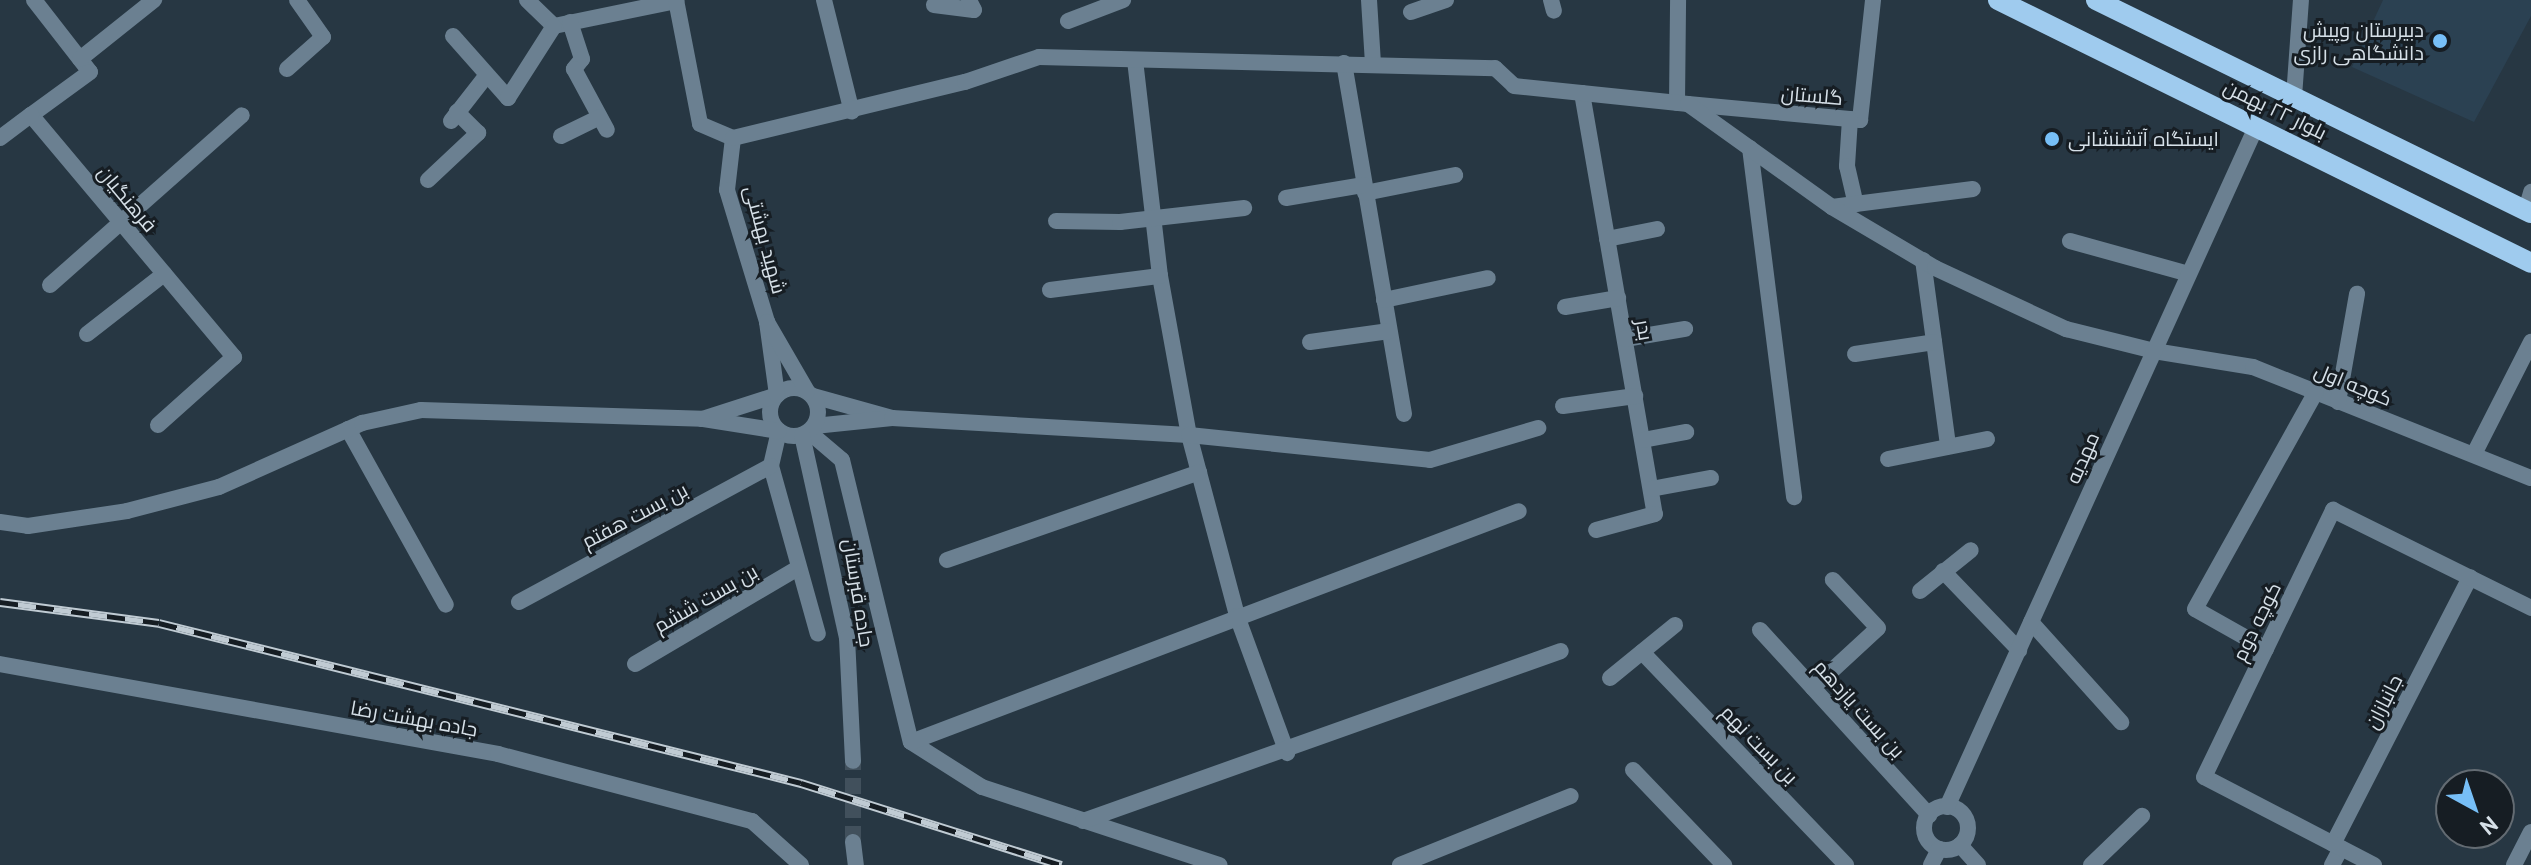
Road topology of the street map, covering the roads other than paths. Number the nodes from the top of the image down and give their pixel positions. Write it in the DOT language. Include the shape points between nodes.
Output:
graph roads {
  1 [pos="34,0"];
  2 [pos="154,0"];
  3 [pos="297,0"];
  4 [pos="527,0"];
  5 [pos="824,0"];
  6 [pos="969,0"];
  7 [pos="1369,0"];
  8 [pos="1446,0"];
  9 [pos="1678,0"];
  10 [pos="1873,0"];
  11 [pos="1998,0"];
  12 [pos="2096,0"];
  13 [pos="2301,0"];
  14 [pos="676,1"];
  15 [pos="1113,2"];
  16 [pos="934,5"];
  17 [pos="615,6"];
  18 [pos="1411,12"];
  19 [pos="1068,21"];
  20 [pos="562,24"];
  21 [pos="453,36"];
  22 [pos="80,59"];
  23 [pos="1135,60"];
  24 [pos="1344,63"];
  25 [pos="1373,64"];
  26 [pos="287,69"];
  27 [pos="487,75"];
  28 [pos="1582,93"];
  29 [pos="2294,97"];
  30 [pos="1682,104"];
  31 [pos="852,112"];
  32 [pos="31,115"];
  33 [pos="242,115"];
  34 [pos="1850,119"];
  35 [pos="2256,127"];
  36 [pos="561,136"];
  37 [pos="0,138"];
  38 [pos="733,138"];
  39 [pos="1750,148"];
  40 [pos="1455,175"];
  41 [pos="428,180"];
  42 [pos="1365,189"];
  43 [pos="1973,189"];
  44 [pos="1286,198"];
  45 [pos="1856,204"];
  46 [pos="2529,205"];
  47 [pos="1832,207"];
  48 [pos="1244,208"];
  49 [pos="1153,220"];
  50 [pos="1056,221"];
  51 [pos="122,224"];
  52 [pos="1657,229"];
  53 [pos="1607,239"];
  54 [pos="2070,241"];
  55 [pos="1923,260"];
  56 [pos="2531,263"];
  57 [pos="164,274"];
  58 [pos="2189,274"];
  59 [pos="1160,276"];
  60 [pos="1488,278"];
  61 [pos="50,285"];
  62 [pos="1050,290"];
  63 [pos="2357,294"];
  64 [pos="1618,298"];
  65 [pos="1384,300"];
  66 [pos="1565,307"];
  67 [pos="767,322"];
  68 [pos="1685,329"];
  69 [pos="1389,331"];
  70 [pos="87,334"];
  71 [pos="1625,339"];
  72 [pos="1310,342"];
  73 [pos="1934,342"];
  74 [pos="2531,342"];
  75 [pos="2154,351"];
  76 [pos="1855,354"];
  77 [pos="2316,392"];
  78 [pos="810,394"];
  79 [pos="777,395"];
  80 [pos="1635,396"];
  81 [pos="2338,402"];
  82 [pos="1563,406"];
  83 [pos="1404,414"];
  84 [pos="892,418"];
  85 [pos="702,419"];
  86 [pos="158,425"];
  87 [pos="1538,428"];
  88 [pos="348,429"];
  89 [pos="779,431"];
  90 [pos="808,431"];
  91 [pos="1686,432"];
  92 [pos="1189,435"];
  93 [pos="1987,439"];
  94 [pos="1643,440"];
  95 [pos="1948,446"];
  96 [pos="2474,454"];
  97 [pos="1888,459"];
  98 [pos="771,466"];
  99 [pos="1199,472"];
  100 [pos="1711,478"];
  101 [pos="2531,478"];
  102 [pos="1651,489"];
  103 [pos="1794,497"];
  104 [pos="1519,511"];
  105 [pos="0,522"];
  106 [pos="1596,530"];
  107 [pos="1971,550"];
  108 [pos="947,560"];
  109 [pos="798,568"];
  110 [pos="1943,571"];
  111 [pos="2470,577"];
  112 [pos="1833,580"];
  113 [pos="1920,591"];
  114 [pos="519,602"];
  115 [pos="446,605"];
  116 [pos="2531,608"];
  117 [pos="1237,616"];
  118 [pos="2031,622"];
  119 [pos="1675,625"];
  120 [pos="1760,630"];
  121 [pos="818,634"];
  122 [pos="2266,649"];
  123 [pos="2019,650"];
  124 [pos="1561,651"];
  125 [pos="1642,652"];
  126 [pos="0,664"];
  127 [pos="635,664"];
  128 [pos="1610,678"];
  129 [pos="1813,688"];
  130 [pos="2121,722"];
  131 [pos="911,742"];
  132 [pos="1287,753"];
  133 [pos="853,761"];
  134 [pos="1633,770"];
  135 [pos="1571,796"];
  136 [pos="1947,807"];
  137 [pos="1929,815"];
  138 [pos="2142,816"];
  139 [pos="1083,821"];
  140 [pos="2531,832"];
  141 [pos="853,842"];
  142 [pos="1960,845"];
  143 [pos="2337,846"];
  144 [pos="1939,849"];
  145 [pos="801,865"];
  146 [pos="856,865"];
  147 [pos="1219,865"];
  148 [pos="1400,865"];
  149 [pos="1724,865"];
  150 [pos="1846,865"];
  151 [pos="1931,865"];
  152 [pos="1978,865"];
  153 [pos="2091,865"];
  154 [pos="2332,865"];
  155 [pos="2374,865"];
  156 [pos="2514,865"];
  1 -- 22 [label="street"];
  2 -- 22 [label="street"];
  3 -- 26 [label="street" via="323,37"];
  4 -- 20 [label="street"];
  5 -- 31 [label="street"];
  6 -- 16 [label="street" via="974,10"];
  7 -- 25 [label="street"];
  8 -- 18 [label="street"];
  9 -- 30 [label="street"];
  10 -- 34 [label="street, گلستان" via="1860,120"];
  11 -- 35 [label="main road, بلوار ۲۲ بهمن"];
  12 -- 29 [label="main road, بلوار ۲۲ بهمن"];
  13 -- 29 [label="street"];
  14 -- 17 [label="street"];
  14 -- 38 [label="street" via="700,124"];
  15 -- 19 [label="street"];
  17 -- 20 [label="street"];
  20 -- 27 [label="street" via="508,98"];
  20 -- 36 [label="street" via="582,59 574,69 603,123"];
  21 -- 27 [label="street"];
  22 -- 32 [label="street" via="90,72"];
  23 -- 24 [label="street, گلستان"];
  23 -- 31 [label="street, گلستان" via="1039,57"];
  23 -- 49 [label="street"];
  24 -- 25 [label="street, گلستان"];
  24 -- 42 [label="street"];
  25 -- 28 [label="street, گلستان" via="1495,68 1514,86"];
  27 -- 41 [label="street" via="454,117 478,133"];
  28 -- 30 [label="street, گلستان"];
  28 -- 53 [label="street, بدر"];
  29 -- 46 [label="main road, بلوار ۲۲ بهمن"];
  30 -- 34 [label="street, گلستان"];
  30 -- 39 [label="street, کوچه اول"];
  31 -- 38 [label="street, گلستان"];
  32 -- 37 [label="street"];
  32 -- 51 [label="street, فرهنگیان"];
  33 -- 51 [label="street"];
  34 -- 45 [label="street" via="1847,166"];
  35 -- 56 [label="main road, بلوار ۲۲ بهمن"];
  35 -- 58 [label="street, مهدیه"];
  38 -- 67 [label="street, شهید بهشتی" via="727,190"];
  39 -- 47 [label="street, کوچه اول"];
  39 -- 103 [label="street"];
  40 -- 42 [label="street"];
  42 -- 44 [label="street"];
  42 -- 65 [label="street"];
  43 -- 45 [label="street"];
  45 -- 47 [label="street"];
  47 -- 55 [label="street, کوچه اول"];
  48 -- 49 [label="street"];
  49 -- 50 [label="street"];
  49 -- 59 [label="street"];
  51 -- 57 [label="street, فرهنگیان"];
  51 -- 61 [label="street"];
  52 -- 53 [label="street"];
  53 -- 64 [label="street, بدر"];
  54 -- 58 [label="street"];
  55 -- 73 [label="street"];
  55 -- 75 [label="street, کوچه اول" via="2066,329"];
  57 -- 70 [label="street"];
  57 -- 86 [label="street, فرهنگیان" via="234,357"];
  58 -- 75 [label="street, مهدیه"];
  59 -- 62 [label="street"];
  59 -- 92 [label="street"];
  60 -- 65 [label="street"];
  63 -- 81 [label="street"];
  64 -- 66 [label="street"];
  64 -- 71 [label="street, بدر"];
  65 -- 69 [label="street"];
  67 -- 78 [label="street"];
  67 -- 79 [label="street"];
  68 -- 71 [label="street"];
  69 -- 72 [label="street"];
  69 -- 83 [label="street"];
  71 -- 80 [label="street, بدر"];
  73 -- 76 [label="street"];
  73 -- 95 [label="street"];
  74 -- 96 [label="street"];
  75 -- 77 [label="street, کوچه اول" via="2253,367"];
  75 -- 118 [label="street, مهدیه"];
  77 -- 81 [label="street, کوچه اول"];
  77 -- 122 [label="street" via="2195,609"];
  78 -- 79 [label="street"];
  78 -- 84 [label="street"];
  78 -- 90 [label="street, جاده قبرستان"];
  79 -- 85 [label="street"];
  79 -- 89 [label="street" via="770,409"];
  80 -- 82 [label="street"];
  80 -- 94 [label="street, بدر"];
  81 -- 96 [label="street, کوچه اول"];
  84 -- 90 [label="street"];
  84 -- 92 [label="street"];
  85 -- 88 [label="street" via="421,410"];
  85 -- 89 [label="street"];
  87 -- 92 [label="street" via="1430,460"];
  88 -- 105 [label="street" via="219,487 127,511 28,526"];
  88 -- 115 [label="street"];
  89 -- 90 [label="street"];
  89 -- 98 [label="street"];
  90 -- 131 [label="street" via="842,460"];
  90 -- 133 [label="street, جاده قبرستان" via="847,638"];
  91 -- 94 [label="street"];
  92 -- 99 [label="street"];
  93 -- 95 [label="street"];
  94 -- 102 [label="street, بدر"];
  95 -- 97 [label="street"];
  96 -- 101 [label="street, کوچه اول"];
  98 -- 109 [label="street"];
  98 -- 114 [label="street, بن بست هفتم"];
  99 -- 108 [label="street"];
  99 -- 117 [label="street"];
  100 -- 102 [label="street"];
  102 -- 106 [label="street, بدر" via="1655,514"];
  104 -- 117 [label="street"];
  107 -- 110 [label="street"];
  109 -- 121 [label="street"];
  109 -- 127 [label="street, بن بست ششم"];
  110 -- 113 [label="street"];
  110 -- 123 [label="street"];
  111 -- 116 [label="street, کوچه دوم"];
  111 -- 122 [label="street, کوچه دوم" via="2333,510"];
  111 -- 143 [label="street, جانبازان"];
  112 -- 129 [label="street" via="1878,628"];
  117 -- 131 [label="street"];
  117 -- 132 [label="street"];
  118 -- 123 [label="street, مهدیه"];
  118 -- 130 [label="street"];
  119 -- 125 [label="street"];
  120 -- 129 [label="street, بن بست یازدهم"];
  122 -- 143 [label="street, کوچه دوم" via="2204,777"];
  123 -- 136 [label="street, مهدیه"];
  124 -- 132 [label="street"];
  125 -- 128 [label="street"];
  125 -- 150 [label="street, بن بست نهم"];
  126 -- 145 [label="street, جاده بهشت رضا" via="498,754 752,821"];
  129 -- 137 [label="street, بن بست یازدهم"];
  131 -- 139 [label="street" via="982,787"];
  132 -- 139 [label="street"];
  134 -- 149 [label="street"];
  135 -- 148 [label="street"];
  136 -- 137 [label="street"];
  136 -- 142 [label="street" via="1968,825"];
  137 -- 144 [label="street" via="1925,835"];
  138 -- 153 [label="street"];
  139 -- 147 [label="street"];
  140 -- 156 [label="street"];
  141 -- 146 [label="street"];
  142 -- 144 [label="street"];
  142 -- 152 [label="street"];
  143 -- 154 [label="street, جانبازان"];
  143 -- 155 [label="street, کوچه دوم"];
  144 -- 151 [label="street"];
}
